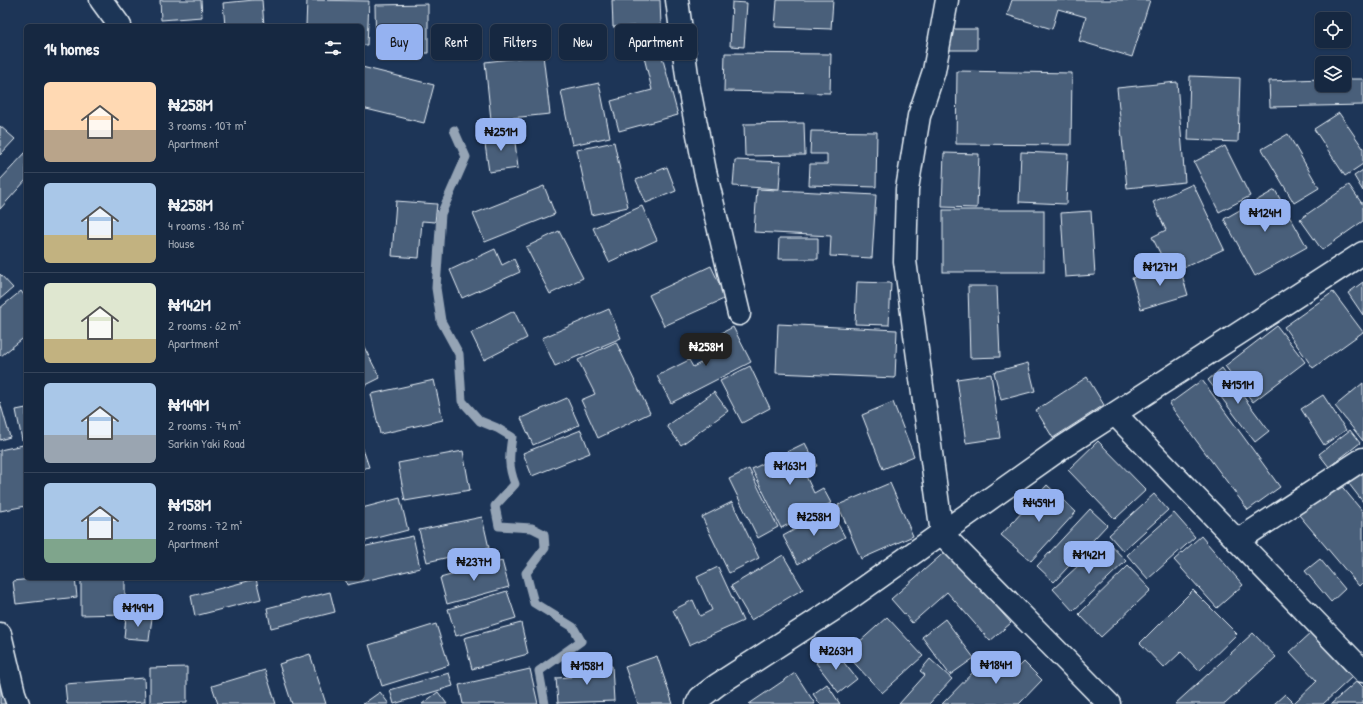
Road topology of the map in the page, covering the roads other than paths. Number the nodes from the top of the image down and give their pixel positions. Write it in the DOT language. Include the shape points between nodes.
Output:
graph roads {
  1 [pos="100,0"];
  2 [pos="677,0"];
  3 [pos="946,0"];
  4 [pos="118,24"];
  5 [pos="1363,253"];
  6 [pos="739,314"];
  7 [pos="1115,414"];
  8 [pos="1363,459"];
  9 [pos="942,534"];
  10 [pos="1237,541"];
  11 [pos="0,634"];
  12 [pos="1363,671"];
  13 [pos="18,704"];
  14 [pos="697,704"];
  15 [pos="1109,704"];
  1 -- 4 [label="street"];
  2 -- 6 [label="street" via="688,83 705,171"];
  3 -- 9 [label="street" via="934,71 919,116 907,189 905,261"];
  5 -- 7 [label="street"];
  7 -- 9 [label="street" via="1060,449"];
  7 -- 10 [label="street"];
  8 -- 10 [label="street"];
  9 -- 14 [label="street" via="836,608 717,685 700,698"];
  9 -- 15 [label="street"];
  10 -- 12 [label="street"];
  11 -- 13 [label="street"];
}
